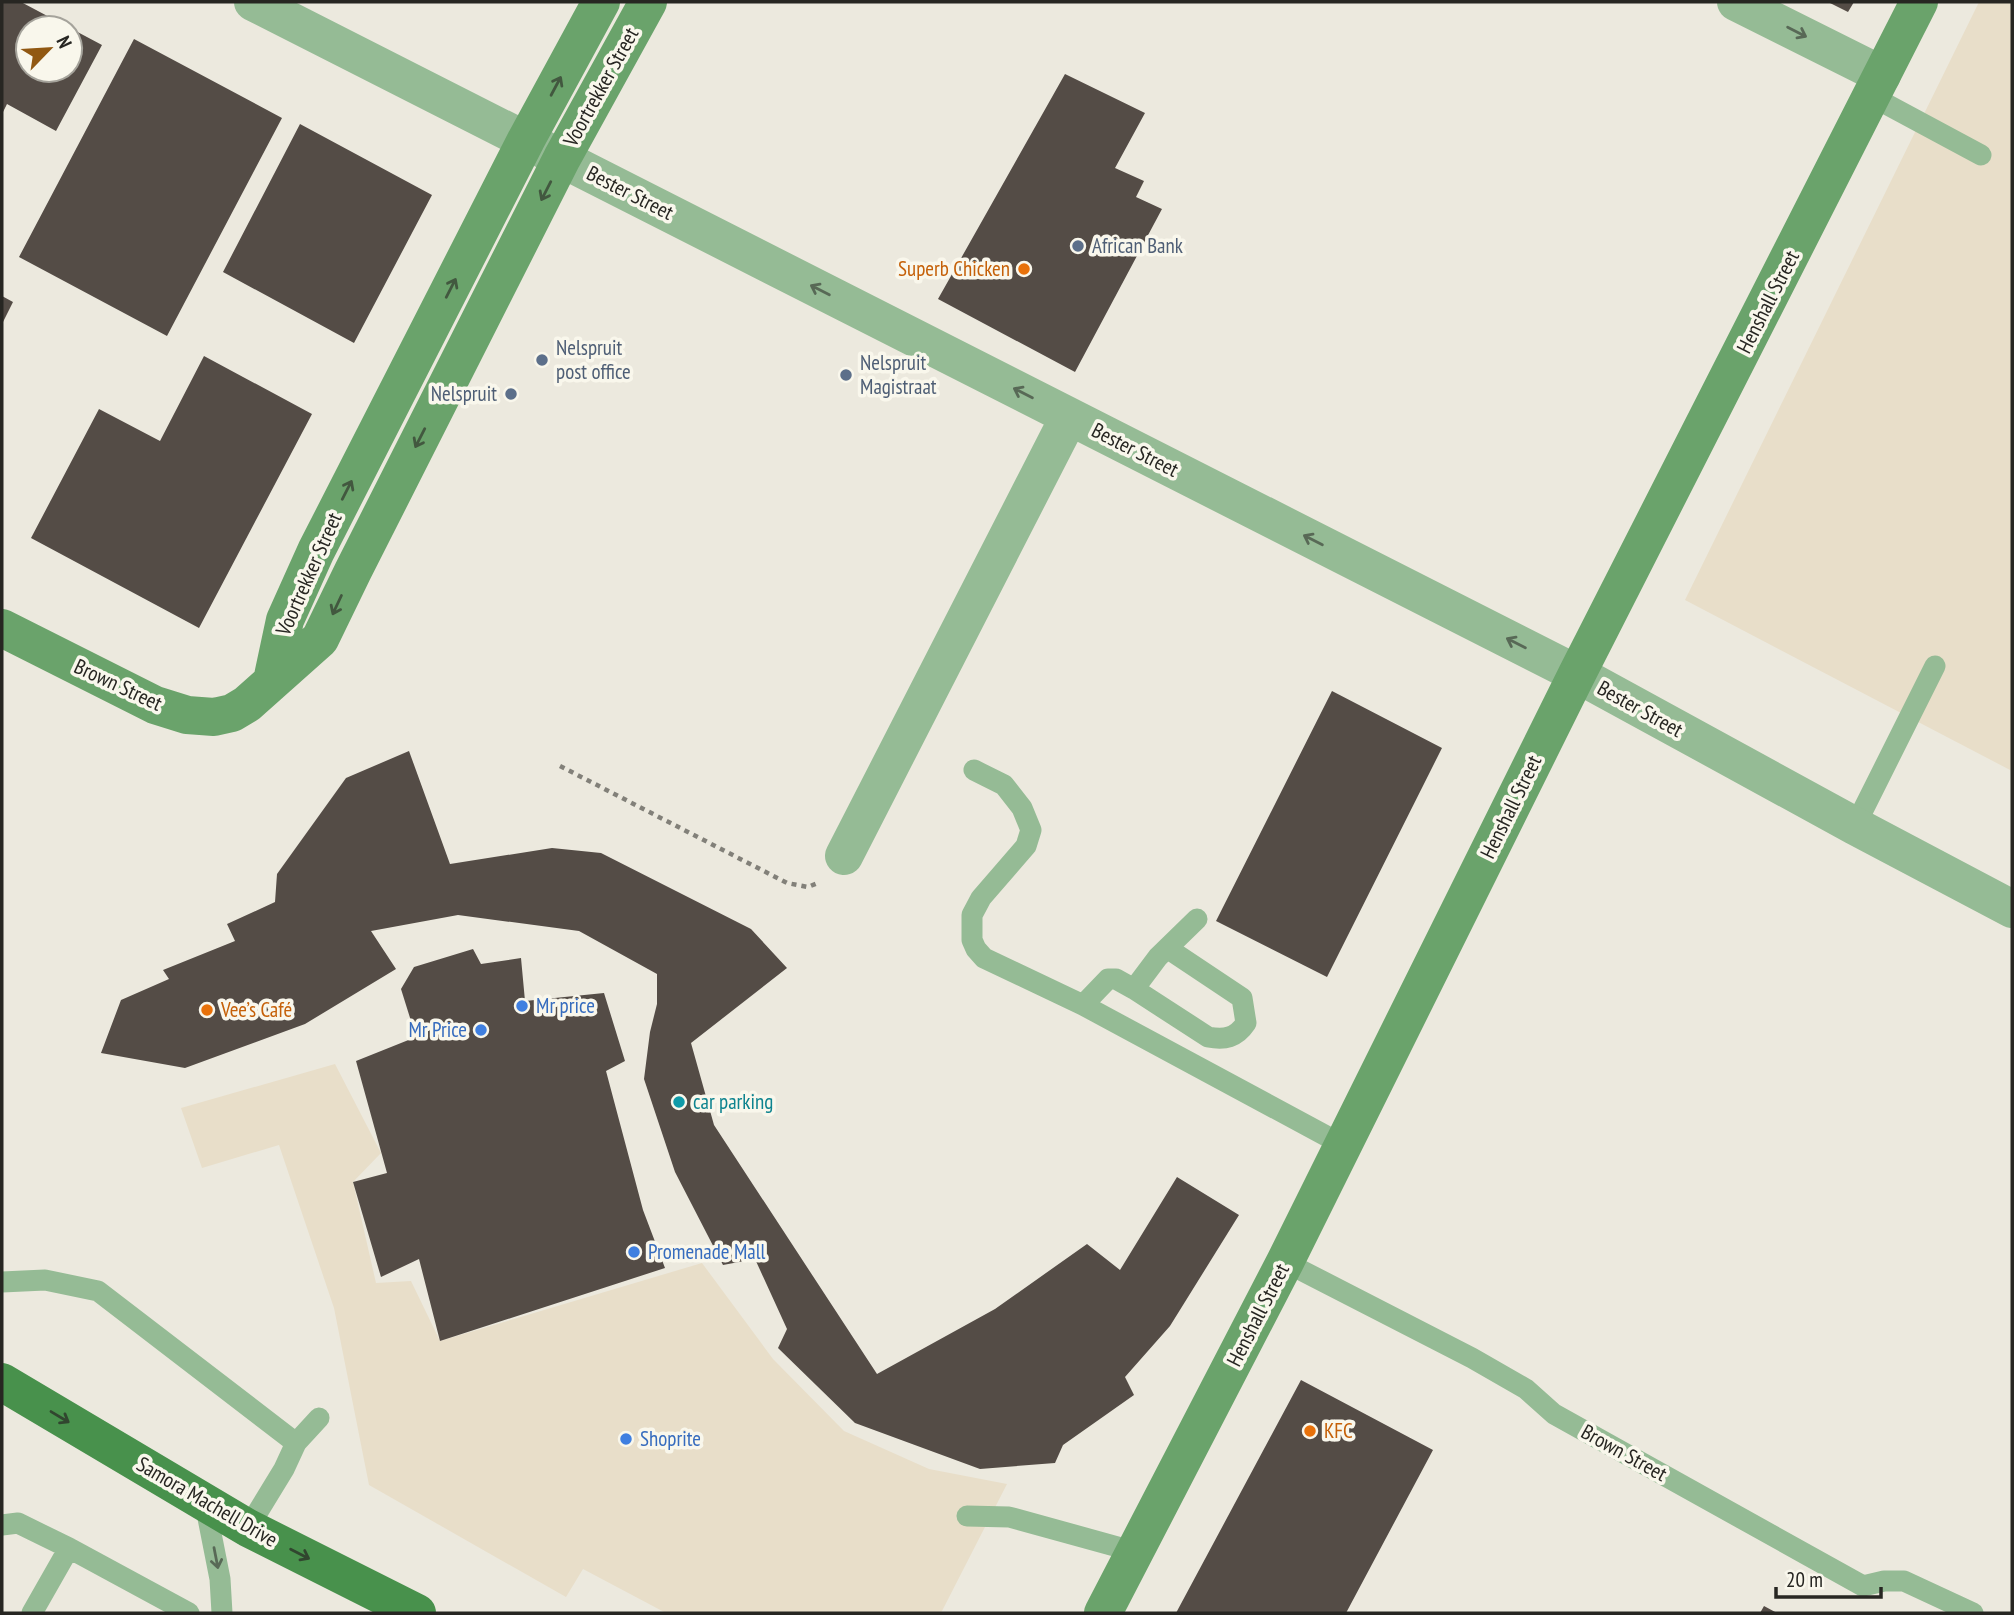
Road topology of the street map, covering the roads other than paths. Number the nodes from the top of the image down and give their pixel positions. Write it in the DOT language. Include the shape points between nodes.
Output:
graph roads {
  1 [pos="253,2"];
  2 [pos="601,2"];
  3 [pos="648,2"];
  4 [pos="1736,2"];
  5 [pos="1919,2"];
  6 [pos="1877,86"];
  7 [pos="526,140"];
  8 [pos="1981,155"];
  9 [pos="562,158"];
  10 [pos="1069,416"];
  11 [pos="2,628"];
  12 [pos="1936,666"];
  13 [pos="1577,674"];
  14 [pos="272,681"];
  15 [pos="974,770"];
  16 [pos="1855,826"];
  17 [pos="844,856"];
  18 [pos="2012,909"];
  19 [pos="1197,919"];
  20 [pos="1167,948"];
  21 [pos="1134,989"];
  22 [pos="1083,1005"];
  23 [pos="1343,1145"];
  24 [pos="1285,1262"];
  25 [pos="2,1282"];
  26 [pos="2,1382"];
  27 [pos="319,1418"];
  28 [pos="296,1443"];
  29 [pos="205,1503"];
  30 [pos="967,1516"];
  31 [pos="2,1525"];
  32 [pos="248,1528"];
  33 [pos="69,1548"];
  34 [pos="1136,1552"];
  35 [pos="32,1613"];
  36 [pos="189,1613"];
  37 [pos="222,1613"];
  38 [pos="417,1613"];
  39 [pos="1103,1613"];
  40 [pos="1973,1613"];
  1 -- 7 [label="street, Bester Street"];
  7 -- 2 [label="street, Voortrekker Street, one-way"];
  3 -- 9 [label="street, Voortrekker Street"];
  4 -- 6 [label="street, one-way"];
  5 -- 6 [label="street, Henshall Street"];
  6 -- 8 [label="lane"];
  6 -- 13 [label="street, Henshall Street"];
  7 -- 9 [label="street, Bester Street"];
  14 -- 7 [label="street, Voortrekker Street, one-way" via="285,620 316,551"];
  10 -- 9 [label="street, Bester Street, one-way"];
  9 -- 14 [label="street, Voortrekker Street, one-way" via="320,639"];
  13 -- 10 [label="street, Bester Street, one-way"];
  10 -- 17 [label="street"];
  11 -- 14 [label="street, Brown Street" via="155,705 187,715 232,713"];
  12 -- 16 [label="lane"];
  13 -- 16 [label="street, Bester Street"];
  13 -- 23 [label="street, Henshall Street"];
  15 -- 22 [label="lane" via="1004,785 1022,808 1031,830 1026,846 972,915 976,949 1001,967"];
  16 -- 18 [label="street, Bester Street"];
  19 -- 20 [label="lane"];
  20 -- 21 [label="lane"];
  20 -- 21 [label="lane" via="1242,998 1246,1023 1240,1031 1221,1040 1208,1037"];
  21 -- 22 [label="lane" via="1108,979"];
  22 -- 23 [label="lane"];
  23 -- 24 [label="street, Henshall Street"];
  24 -- 34 [label="street, Henshall Street"];
  24 -- 40 [label="lane, Brown Street" via="1472,1358 1526,1389 1554,1414 1863,1586 1904,1581"];
  25 -- 28 [label="lane" via="45,1280 98,1291"];
  26 -- 29 [label="main road, Samora Machell Drive, one-way"];
  27 -- 28 [label="lane"];
  28 -- 32 [label="lane"];
  29 -- 32 [label="main road, Samora Machell Drive"];
  29 -- 37 [label="lane, one-way"];
  30 -- 34 [label="lane" via="1009,1517"];
  31 -- 33 [label="lane" via="18,1523"];
  32 -- 38 [label="main road, Samora Machell Drive, one-way"];
  33 -- 35 [label="lane"];
  33 -- 36 [label="lane"];
  34 -- 39 [label="street, Henshall Street"];
}
